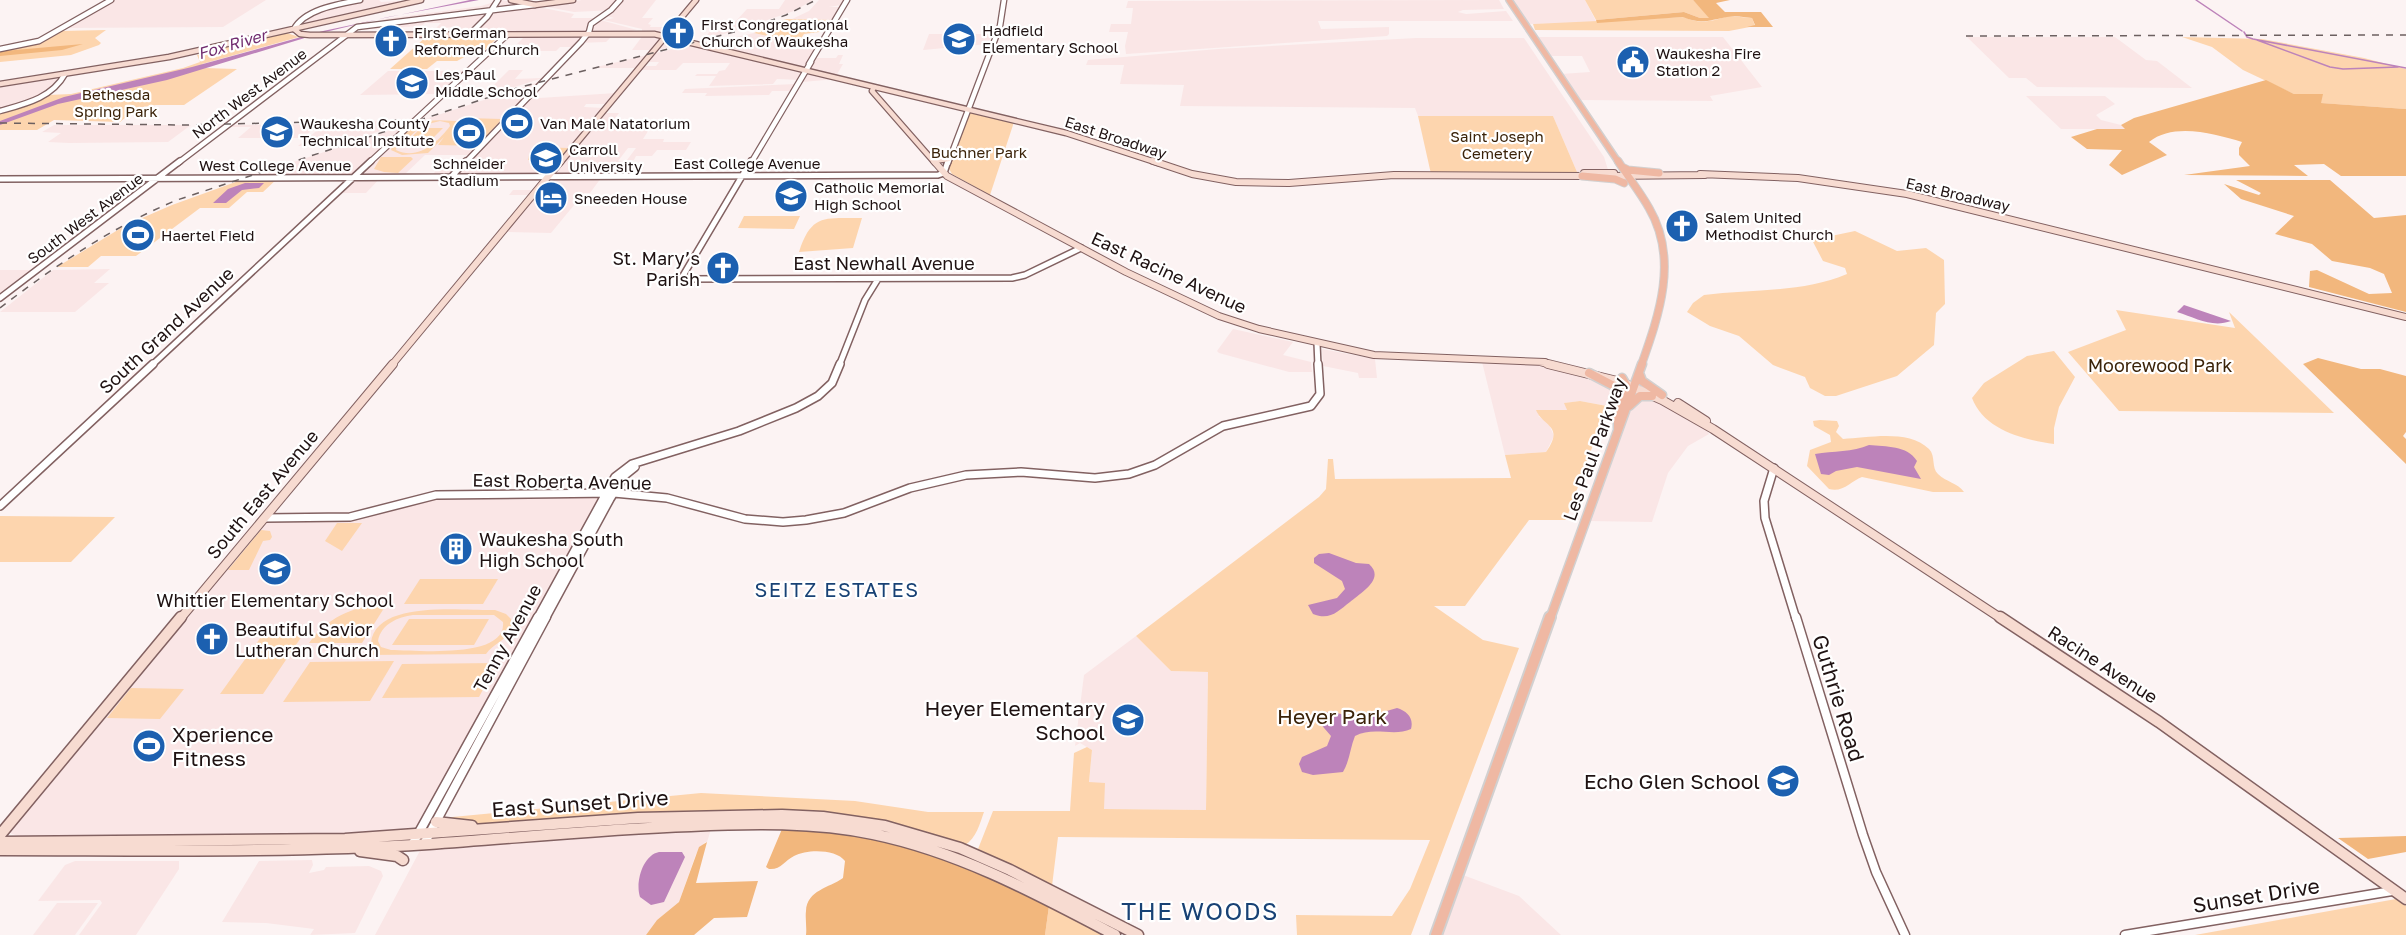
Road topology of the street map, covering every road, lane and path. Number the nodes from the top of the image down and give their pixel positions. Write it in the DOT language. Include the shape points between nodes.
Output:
graph roads {
  1 [pos="111,0"];
  2 [pos="360,0"];
  3 [pos="421,0"];
  4 [pos="498,0"];
  5 [pos="511,0"];
  6 [pos="573,0"];
  7 [pos="620,0"];
  8 [pos="696,0"];
  9 [pos="847,0"];
  10 [pos="1004,0"];
  11 [pos="1509,0"];
  12 [pos="535,5"];
  13 [pos="492,10"];
  14 [pos="294,29"];
  15 [pos="588,34"];
  16 [pos="320,35"];
  17 [pos="469,35"];
  18 [pos="490,35"];
  19 [pos="507,35"];
  20 [pos="346,36"];
  21 [pos="666,36"];
  22 [pos="501,39"];
  23 [pos="339,40"];
  24 [pos="0,49"];
  25 [pos="808,66"];
  26 [pos="1549,71"];
  27 [pos="65,74"];
  28 [pos="0,84"];
  29 [pos="874,87"];
  30 [pos="1572,93"];
  31 [pos="968,109"];
  32 [pos="0,111"];
  33 [pos="948,159"];
  34 [pos="934,161"];
  35 [pos="944,173"];
  36 [pos="1659,173"];
  37 [pos="550,175"];
  38 [pos="744,175"];
  39 [pos="1567,175"];
  40 [pos="1623,175"];
  41 [pos="1705,175"];
  42 [pos="453,176"];
  43 [pos="1582,176"];
  44 [pos="1645,176"];
  45 [pos="351,177"];
  46 [pos="156,178"];
  47 [pos="0,179"];
  48 [pos="1640,192"];
  49 [pos="1645,201"];
  50 [pos="1081,248"];
  51 [pos="878,279"];
  52 [pos="0,298"];
  53 [pos="2406,317"];
  54 [pos="1317,343"];
  55 [pos="1539,362"];
  56 [pos="1589,373"];
  57 [pos="1639,374"];
  58 [pos="1628,383"];
  59 [pos="1617,393"];
  60 [pos="1662,395"];
  61 [pos="1652,396"];
  62 [pos="1626,408"];
  63 [pos="1713,429"];
  64 [pos="1618,431"];
  65 [pos="644,461"];
  66 [pos="1774,468"];
  67 [pos="614,493"];
  68 [pos="605,494"];
  69 [pos="0,500"];
  70 [pos="0,506"];
  71 [pos="265,518"];
  72 [pos="436,822"];
  73 [pos="637,823"];
  74 [pos="488,829"];
  75 [pos="2,832"];
  76 [pos="430,834"];
  77 [pos="417,835"];
  78 [pos="0,842"];
  79 [pos="27,842"];
  80 [pos="347,843"];
  81 [pos="424,844"];
  82 [pos="412,845"];
  83 [pos="0,850"];
  84 [pos="12,850"];
  85 [pos="0,855"];
  86 [pos="403,860"];
  87 [pos="2392,891"];
  88 [pos="2406,899"];
  89 [pos="1114,935"];
  90 [pos="1138,935"];
  91 [pos="1436,935"];
  92 [pos="1905,935"];
  93 [pos="2125,935"];
  1 -- 24 [label="street" via="39,41"];
  2 -- 14 [label="street" via="315,13 297,22"];
  3 -- 14 [label="main road"];
  4 -- 13 [label="street"];
  5 -- 12 [label="main road"];
  6 -- 12 [label="main road"];
  7 -- 15 [label="street" via="591,24"];
  8 -- 21 [label="main road, South East Avenue"];
  9 -- 25 [label="street"];
  10 -- 31 [label="street" via="1000,26"];
  11 -- 30 [label="main road, Les Paul Parkway"];
  12 -- 13 [label="street"];
  13 -- 17 [label="street"];
  13 -- 20 [label="street, North West Avenue" via="356,27"];
  14 -- 16 [label="main road" via="304,35"];
  14 -- 27 [label="main road" via="169,57"];
  15 -- 19 [label="main road, East Broadway"];
  15 -- 21 [label="main road, East Broadway"];
  15 -- 42 [label="street"];
  16 -- 20 [label="main road, East Broadway"];
  16 -- 23 [label="main road"];
  17 -- 18 [label="main road, East Broadway"];
  17 -- 20 [label="main road, East Broadway"];
  18 -- 19 [label="main road, East Broadway"];
  18 -- 22 [label="main road"];
  19 -- 22 [label="street"];
  20 -- 23 [label="street, North West Avenue"];
  21 -- 25 [label="main road, East Broadway" via="795,68"];
  21 -- 37 [label="main road, South East Avenue"];
  22 -- 45 [label="street"];
  23 -- 46 [label="street, North West Avenue"];
  25 -- 29 [label="main road, East Broadway"];
  25 -- 38 [label="street"];
  26 -- 30 [label="main road"];
  27 -- 28 [label="main road"];
  27 -- 32 [label="street" via="60,84 46,94"];
  29 -- 31 [label="main road, East Broadway"];
  29 -- 34 [label="main road" via="872,91"];
  30 -- 40 [label="main road, Les Paul Parkway"];
  31 -- 33 [label="street"];
  31 -- 39 [label="main road, East Broadway" via="1070,134 1192,174 1236,182 1276,184 1394,175"];
  33 -- 34 [label="main road"];
  33 -- 35 [label="street"];
  34 -- 35 [label="main road"];
  35 -- 38 [label="street, East College Avenue"];
  35 -- 50 [label="main road, East Racine Avenue"];
  36 -- 40 [label="main road" via="1628,170"];
  36 -- 41 [label="main road, East Broadway"];
  37 -- 38 [label="street, East College Avenue"];
  37 -- 42 [label="street, West College Avenue"];
  37 -- 71 [label="main road, South East Avenue"];
  38 -- 51 [label="street, East Newhall Avenue" via="681,279"];
  39 -- 40 [label="main road, East Broadway"];
  39 -- 43 [label="main road, East Broadway"];
  40 -- 43 [label="main road" via="1617,179"];
  40 -- 44 [label="main road, East Broadway"];
  40 -- 48 [label="main road, Les Paul Parkway"];
  40 -- 49 [label="main road"];
  41 -- 44 [label="main road, East Broadway"];
  41 -- 53 [label="main road, East Broadway" via="1797,178 1900,192"];
  42 -- 45 [label="street, West College Avenue"];
  44 -- 48 [label="main road" via="1637,179"];
  45 -- 46 [label="street, West College Avenue"];
  45 -- 69 [label="street, South Grand Avenue"];
  45 -- 70 [label="street, South Grand Avenue"];
  46 -- 47 [label="street, West College Avenue"];
  46 -- 52 [label="street, South West Avenue"];
  48 -- 49 [label="main road, Les Paul Parkway"];
  49 -- 57 [label="main road, Les Paul Parkway" via="1663,241 1666,280"];
  50 -- 51 [label="street, East Newhall Avenue" via="1017,278"];
  50 -- 54 [label="main road, East Racine Avenue" via="1219,316"];
  51 -- 65 [label="street, Tenny Avenue" via="865,300 832,383 824,391 777,416"];
  54 -- 55 [label="main road, East Racine Avenue" via="1388,357"];
  54 -- 67 [label="street, East Roberta Avenue" via="1320,394 1311,406 1223,426 1157,464 1127,475 966,475 910,488 836,516 792,521 745,519 667,498"];
  55 -- 56 [label="main road, East Racine Avenue"];
  55 -- 58 [label="main road, East Racine Avenue" via="1568,364"];
  56 -- 58 [label="main road, East Racine Avenue"];
  56 -- 59 [label="main road" via="1614,386"];
  57 -- 58 [label="main road, Les Paul Parkway"];
  57 -- 60 [label="main road" via="1642,381"];
  58 -- 60 [label="main road, East Racine Avenue"];
  58 -- 61 [label="main road, East Racine Avenue"];
  58 -- 62 [label="main road, Les Paul Parkway"];
  58 -- 64 [label="main road" via="1618,408"];
  60 -- 63 [label="main road, East Racine Avenue" via="1698,415"];
  61 -- 62 [label="main road" via="1640,396"];
  61 -- 63 [label="main road, East Racine Avenue"];
  62 -- 64 [label="main road, Les Paul Parkway"];
  63 -- 66 [label="main road, East Racine Avenue"];
  64 -- 91 [label="main road, Les Paul Parkway"];
  65 -- 67 [label="street, Tenny Avenue" via="625,476"];
  65 -- 68 [label="street, Tenny Avenue" via="618,473"];
  66 -- 87 [label="main road, Racine Avenue" via="2159,722"];
  66 -- 92 [label="street, Guthrie Road" via="1764,501 1765,518 1863,835"];
  67 -- 68 [label="street, East Roberta Avenue"];
  67 -- 72 [label="street, Tenny Avenue"];
  68 -- 71 [label="street, East Roberta Avenue" via="436,495 350,517"];
  68 -- 77 [label="street, Tenny Avenue"];
  71 -- 75 [label="main road, South East Avenue"];
  72 -- 74 [label="main road"];
  72 -- 76 [label="street, Tenny Avenue"];
  73 -- 74 [label="main road, East Sunset Drive"];
  73 -- 81 [label="main road, East Sunset Drive"];
  73 -- 89 [label="main road, East Sunset Drive" via="779,824 875,834 964,860"];
  73 -- 90 [label="main road, East Sunset Drive" via="782,815 904,830 988,860"];
  74 -- 76 [label="main road, East Sunset Drive"];
  75 -- 79 [label="main road"];
  76 -- 77 [label="main road, East Sunset Drive"];
  76 -- 81 [label="street, Tenny Avenue"];
  77 -- 80 [label="main road, East Sunset Drive"];
  77 -- 82 [label="street, Tenny Avenue"];
  78 -- 79 [label="main road, East Sunset Drive"];
  79 -- 80 [label="main road, East Sunset Drive"];
  80 -- 82 [label="main road, East Sunset Drive"];
  80 -- 84 [label="main road, East Sunset Drive"];
  80 -- 86 [label="main road"];
  81 -- 82 [label="main road, East Sunset Drive"];
  83 -- 84 [label="main road, East Sunset Drive"];
  84 -- 85 [label="main road"];
  87 -- 88 [label="main road, Racine Avenue"];
  87 -- 93 [label="street, Sunset Drive"];
}
